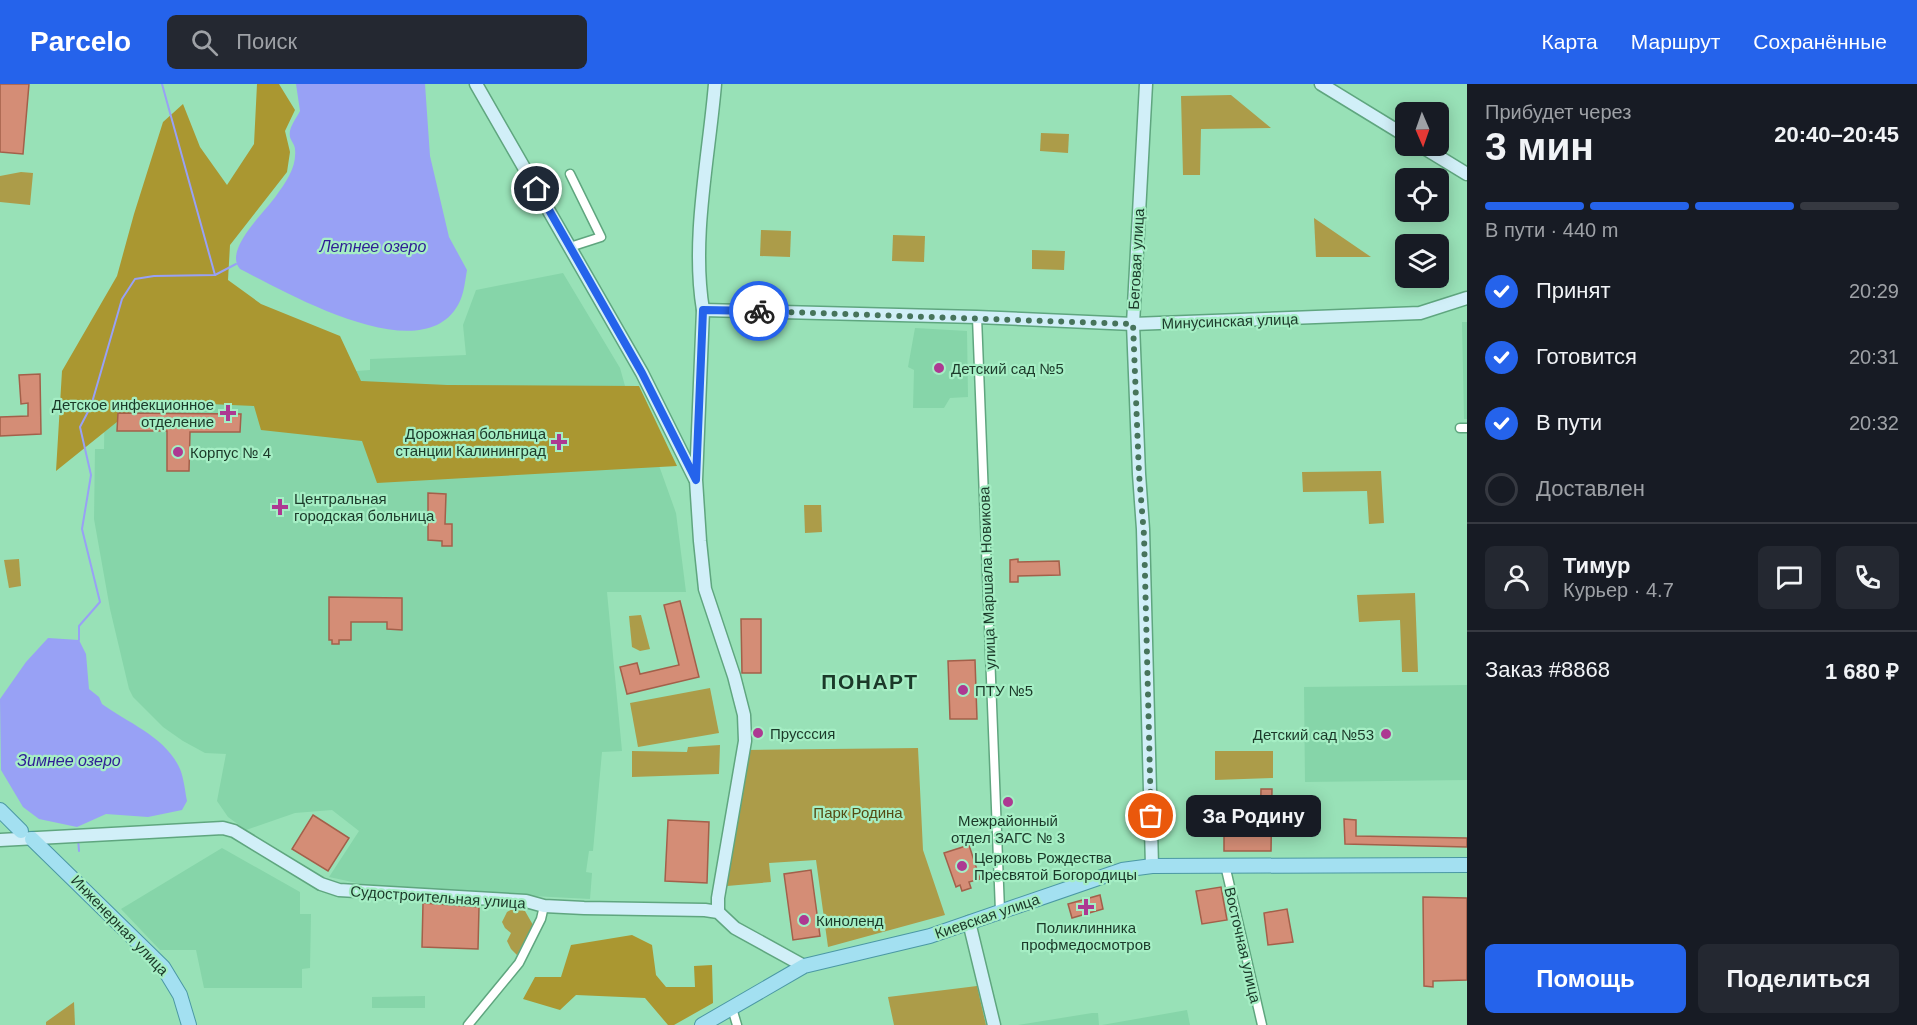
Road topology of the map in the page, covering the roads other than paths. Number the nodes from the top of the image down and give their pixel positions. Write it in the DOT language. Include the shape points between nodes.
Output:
graph roads {
  1 [pos="477,84"];
  2 [pos="715,84"];
  3 [pos="1146,84"];
  4 [pos="1321,84"];
  5 [pos="1395,129"];
  6 [pos="1437,156"];
  7 [pos="570,174"];
  8 [pos="1467,174"];
  9 [pos="570,247"];
  10 [pos="1467,298"];
  11 [pos="703,310"];
  12 [pos="977,317"];
  13 [pos="1133,324"];
  14 [pos="696,480"];
  15 [pos="0,810"];
  16 [pos="26,835"];
  17 [pos="0,840"];
  18 [pos="1225,865"];
  19 [pos="1467,865"];
  20 [pos="1152,866"];
  21 [pos="544,906"];
  22 [pos="1000,911"];
  23 [pos="718,912"];
  24 [pos="969,922"];
  25 [pos="804,966"];
  26 [pos="732,1008"];
  27 [pos="189,1025"];
  28 [pos="468,1025"];
  29 [pos="702,1025"];
  30 [pos="737,1025"];
  31 [pos="994,1025"];
  32 [pos="1262,1025"];
  1 -- 9 [label="street"];
  2 -- 11 [label="street" via="702,202"];
  3 -- 13 [label="street, Беговая улица"];
  4 -- 5 [label="street"];
  6 -- 8 [label="street"];
  7 -- 9 [label="street" via="601,237"];
  9 -- 14 [label="street" via="642,373"];
  10 -- 13 [label="street, Минусинская улица" via="1420,313"];
  11 -- 12 [label="street, Минусинская улица"];
  11 -- 14 [label="street"];
  12 -- 13 [label="street, Минусинская улица"];
  12 -- 22 [label="street, улица Маршала Новикова"];
  13 -- 20 [label="street, Беговая улица" via="1144,535"];
  14 -- 23 [label="street" via="705,589 744,716 745,741"];
  15 -- 16 [label="main road, Инженерная улица"];
  16 -- 17 [label="street, Судостроительная улица"];
  16 -- 21 [label="street, Судостроительная улица" via="223,828 339,891 526,901"];
  16 -- 27 [label="main road, Инженерная улица" via="163,967 180,995"];
  18 -- 19 [label="main road, Киевская улица"];
  18 -- 20 [label="main road, Киевская улица"];
  18 -- 32 [label="street, Восточная улица"];
  20 -- 22 [label="main road, Киевская улица" via="1122,870"];
  21 -- 23 [label="street, Судостроительная улица"];
  21 -- 28 [label="street" via="519,963"];
  22 -- 24 [label="main road, Киевская улица"];
  23 -- 25 [label="street" via="735,928"];
  24 -- 25 [label="main road, Киевская улица" via="930,936"];
  24 -- 31 [label="street"];
  25 -- 26 [label="main road, Киевская улица"];
  26 -- 29 [label="main road, Киевская улица"];
  26 -- 30 [label="street"];
}
